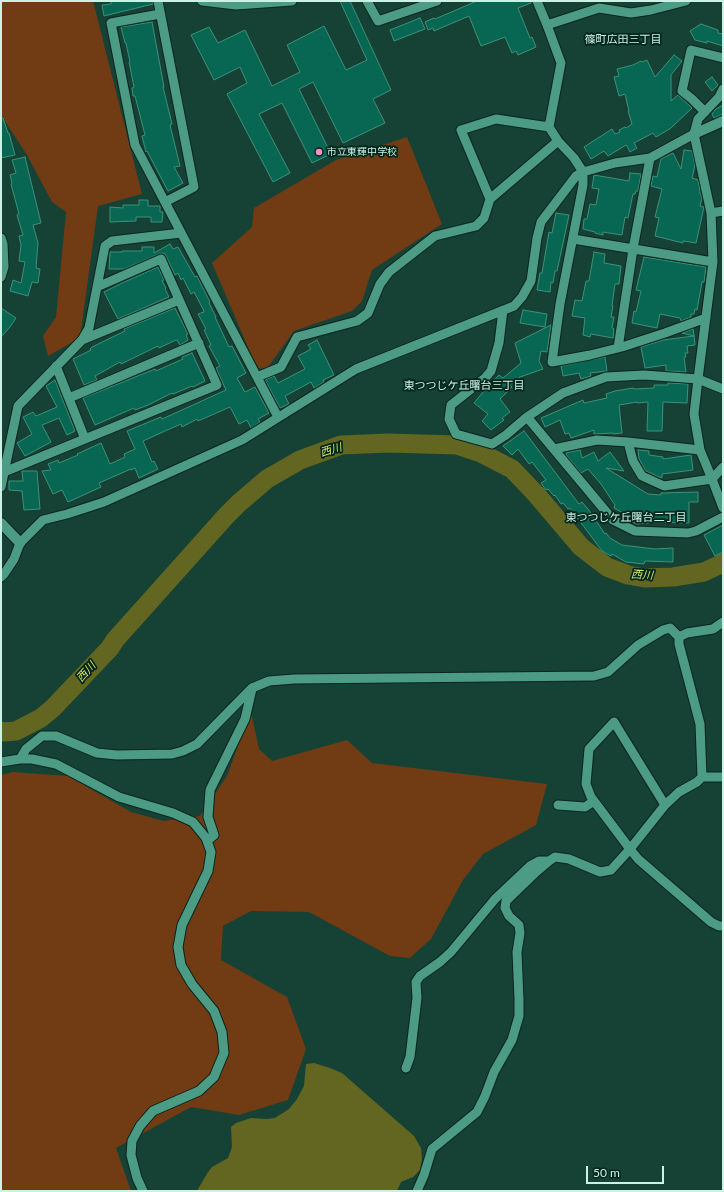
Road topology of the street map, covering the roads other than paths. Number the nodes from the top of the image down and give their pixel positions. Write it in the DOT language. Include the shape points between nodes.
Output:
graph roads {
  1 [pos="158,1"];
  2 [pos="202,1"];
  3 [pos="292,1"];
  4 [pos="367,1"];
  5 [pos="537,1"];
  6 [pos="648,1"];
  7 [pos="686,1"];
  8 [pos="431,2"];
  9 [pos="597,4"];
  10 [pos="651,10"];
  11 [pos="160,14"];
  12 [pos="547,25"];
  13 [pos="723,58"];
  14 [pos="723,89"];
  15 [pos="705,112"];
  16 [pos="723,121"];
  17 [pos="549,128"];
  18 [pos="694,134"];
  19 [pos="558,141"];
  20 [pos="650,158"];
  21 [pos="583,172"];
  22 [pos="490,199"];
  23 [pos="165,202"];
  24 [pos="723,210"];
  25 [pos="712,213"];
  26 [pos="181,233"];
  27 [pos="1,238"];
  28 [pos="573,239"];
  29 [pos="633,249"];
  30 [pos="713,262"];
  31 [pos="1,277"];
  32 [pos="97,287"];
  33 [pos="179,300"];
  34 [pos="503,310"];
  35 [pos="706,318"];
  36 [pos="82,340"];
  37 [pos="199,343"];
  38 [pos="618,348"];
  39 [pos="56,366"];
  40 [pos="257,377"];
  41 [pos="698,379"];
  42 [pos="723,389"];
  43 [pos="69,398"];
  44 [pos="278,417"];
  45 [pos="527,417"];
  46 [pos="85,439"];
  47 [pos="628,442"];
  48 [pos="554,449"];
  49 [pos="700,450"];
  50 [pos="723,467"];
  51 [pos="4,472"];
  52 [pos="712,479"];
  53 [pos="1,487"];
  54 [pos="723,508"];
  55 [pos="723,517"];
  56 [pos="1,523"];
  57 [pos="20,543"];
  58 [pos="1,577"];
  59 [pos="723,622"];
  60 [pos="679,637"];
  61 [pos="252,688"];
  62 [pos="20,759"];
  63 [pos="1,762"];
  64 [pos="702,777"];
  65 [pos="723,777"];
  66 [pos="594,801"];
  67 [pos="558,804"];
  68 [pos="665,805"];
  69 [pos="207,841"];
  70 [pos="630,849"];
  71 [pos="549,861"];
  72 [pos="723,926"];
  73 [pos="406,1068"];
  74 [pos="143,1191"];
  75 [pos="417,1191"];
  1 -- 11 [label="street"];
  2 -- 3 [label="street" via="236,5"];
  4 -- 8 [label="street" via="378,21"];
  5 -- 12 [label="street"];
  6 -- 10 [label="street"];
  7 -- 10 [label="street"];
  9 -- 10 [label="street" via="631,13"];
  9 -- 12 [label="street"];
  11 -- 23 [label="street" via="194,187"];
  11 -- 23 [label="street" via="111,23 135,145"];
  12 -- 17 [label="street" via="561,63"];
  13 -- 15 [label="street" via="691,50 682,91"];
  14 -- 15 [label="street"];
  15 -- 18 [label="street" via="698,119"];
  16 -- 18 [label="street"];
  17 -- 19 [label="street"];
  17 -- 22 [label="street" via="496,119 461,130"];
  18 -- 20 [label="street"];
  18 -- 25 [label="street"];
  19 -- 21 [label="street"];
  19 -- 22 [label="street"];
  20 -- 21 [label="street" via="615,163"];
  20 -- 29 [label="street"];
  21 -- 28 [label="street" via="583,186"];
  21 -- 34 [label="street" via="576,176 542,222 531,281 514,306"];
  22 -- 40 [label="street" via="484,218 476,226 435,236 389,272 380,284 368,313 357,321 297,337 281,366"];
  23 -- 26 [label="street"];
  24 -- 25 [label="street"];
  25 -- 30 [label="street"];
  26 -- 32 [label="street" via="112,240 105,246"];
  26 -- 40 [label="street"];
  27 -- 31 [label="street" via="4,267"];
  28 -- 29 [label="street"];
  28 -- 38 [label="street" via="552,362"];
  29 -- 30 [label="street"];
  29 -- 38 [label="street"];
  30 -- 35 [label="street"];
  32 -- 33 [label="street" via="162,260"];
  32 -- 36 [label="street" via="89,328"];
  33 -- 36 [label="street"];
  33 -- 37 [label="street"];
  34 -- 44 [label="street" via="356,369"];
  34 -- 45 [label="street" via="499,343 491,371 451,405 449,420 456,434 492,444"];
  35 -- 38 [label="street"];
  35 -- 41 [label="street"];
  36 -- 39 [label="street"];
  37 -- 43 [label="street"];
  37 -- 46 [label="street" via="217,385"];
  39 -- 43 [label="street"];
  39 -- 51 [label="street" via="18,406"];
  40 -- 44 [label="street"];
  41 -- 42 [label="street"];
  41 -- 45 [label="street" via="644,375 606,377 563,393"];
  41 -- 49 [label="street" via="694,414"];
  43 -- 46 [label="street"];
  44 -- 57 [label="street" via="242,440 104,502 43,520"];
  45 -- 48 [label="street"];
  46 -- 51 [label="street"];
  47 -- 48 [label="street" via="597,440"];
  47 -- 49 [label="street"];
  47 -- 52 [label="street" via="633,461 642,476 664,486"];
  48 -- 55 [label="street" via="613,520 635,531 688,533"];
  49 -- 52 [label="street"];
  50 -- 52 [label="street"];
  51 -- 53 [label="street"];
  52 -- 54 [label="street"];
  56 -- 57 [label="street"];
  57 -- 58 [label="street" via="14,559"];
  59 -- 60 [label="street" via="713,629 687,633"];
  60 -- 61 [label="street" via="670,628 663,630 638,645 608,672 594,676 294,679 269,681"];
  60 -- 64 [label="street" via="700,724"];
  61 -- 62 [label="street" via="197,744 184,751 172,754 97,753 56,736 42,736 26,749"];
  61 -- 69 [label="street" via="245,719 210,790 208,817 214,835"];
  62 -- 63 [label="street"];
  62 -- 69 [label="street" via="56,764 120,797 173,813 193,822"];
  64 -- 65 [label="street"];
  64 -- 68 [label="street"];
  66 -- 67 [label="street" via="585,807"];
  66 -- 68 [label="street" via="586,784 589,749 614,722"];
  66 -- 70 [label="street"];
  68 -- 70 [label="street"];
  69 -- 74 [label="street" via="210,852 208,871 182,925 178,947 181,965 192,984 214,1011 222,1032 224,1053 214,1077 198,1090 153,1111 140,1126 132,1141 131,1155"];
  70 -- 71 [label="street" via="612,870 600,872 569,859 555,858"];
  70 -- 72 [label="street" via="638,859 711,922"];
  71 -- 73 [label="street" via="539,861 530,866 495,899 451,952 420,976 416,982 417,998 410,1057"];
  71 -- 75 [label="street" via="506,901 504,908 519,925 520,933 517,952 519,1016 512,1040 494,1072 477,1112 432,1149"];
}
